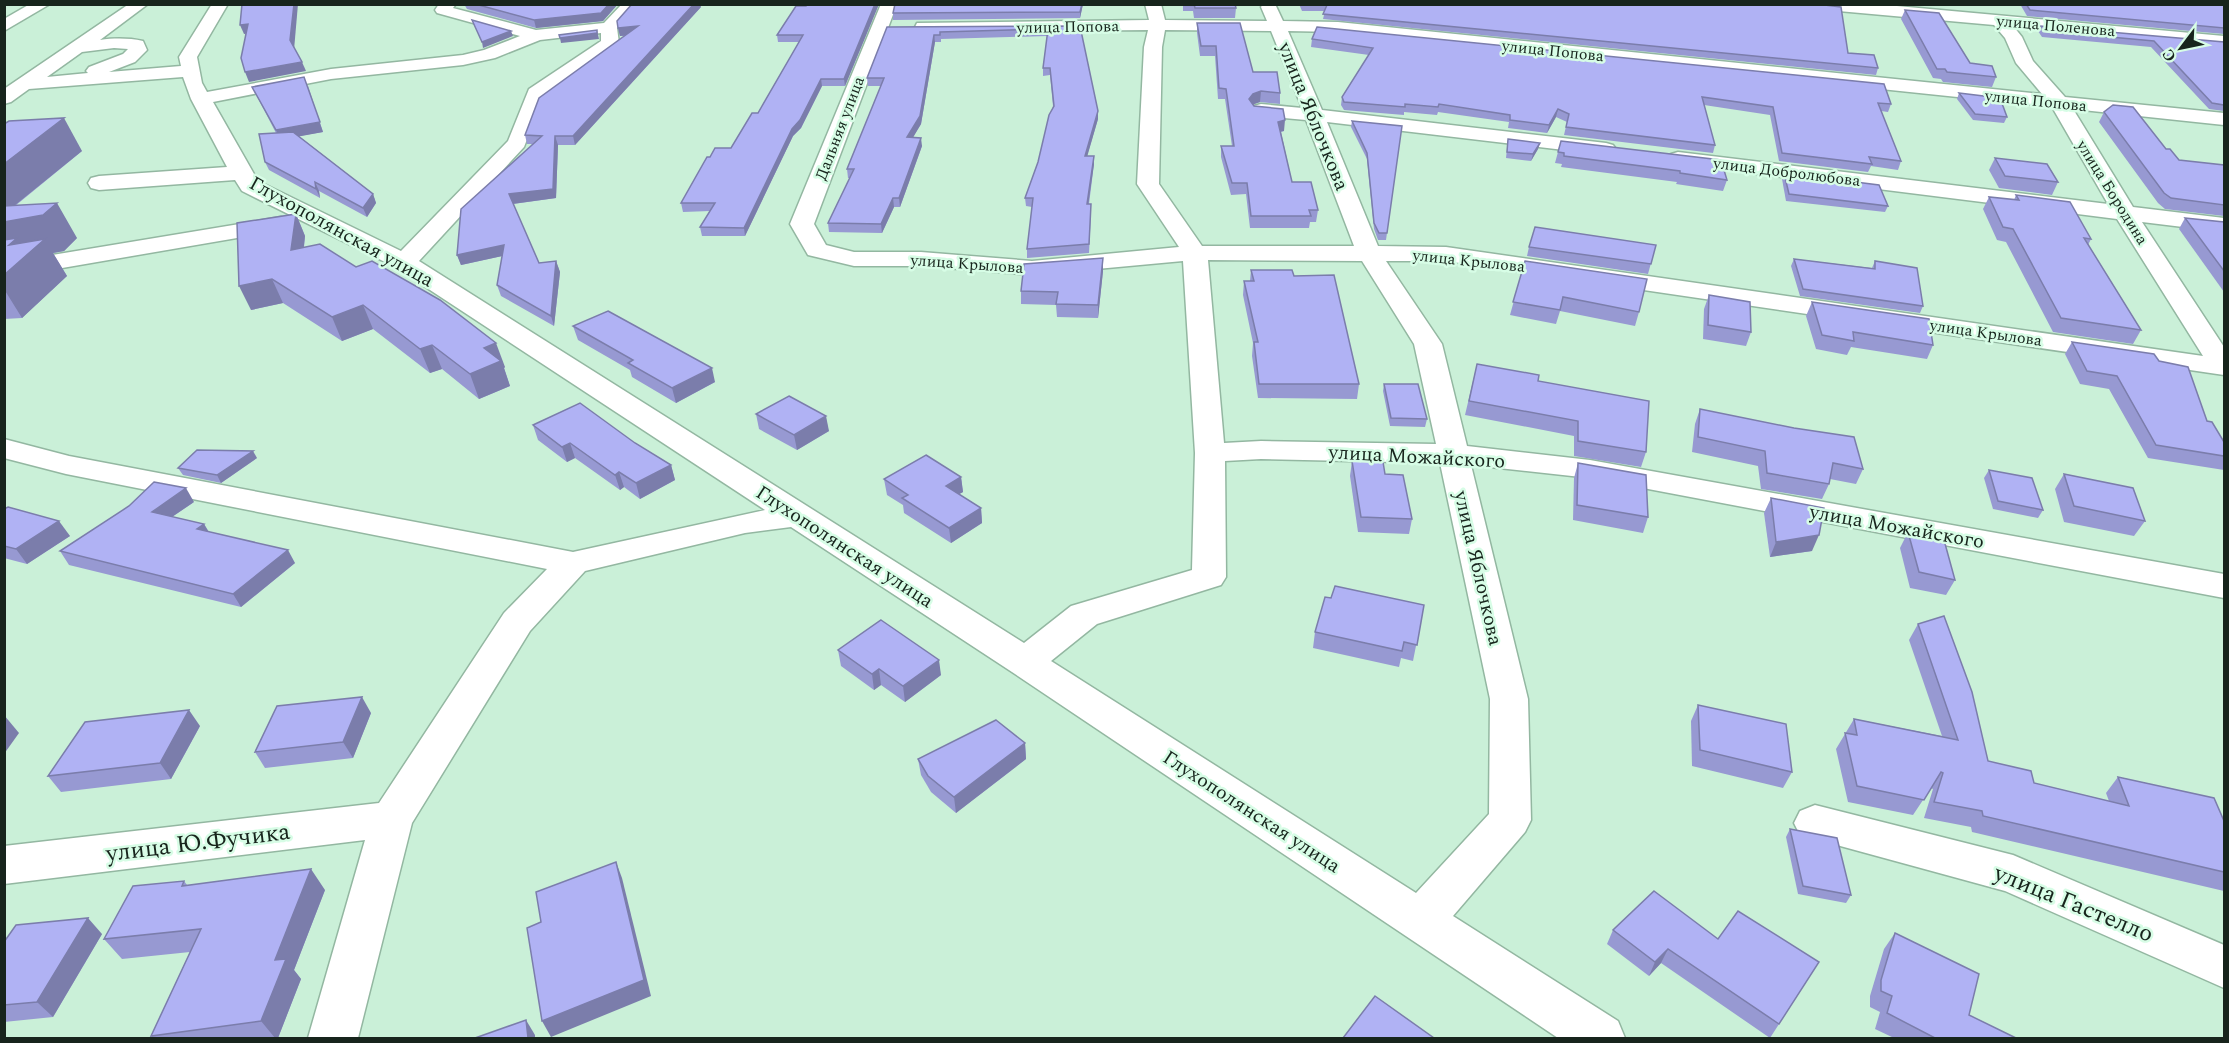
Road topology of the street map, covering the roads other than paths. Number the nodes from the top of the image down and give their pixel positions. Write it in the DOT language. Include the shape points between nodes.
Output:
graph roads {
  1 [pos="42,4"];
  2 [pos="140,4"];
  3 [pos="220,4"];
  4 [pos="448,4"];
  5 [pos="631,4"];
  6 [pos="889,4"];
  7 [pos="1816,4"];
  8 [pos="1155,15"];
  9 [pos="1273,15"];
  10 [pos="1999,20"];
  11 [pos="4,26"];
  12 [pos="609,27"];
  13 [pos="879,27"];
  14 [pos="536,35"];
  15 [pos="2224,41"];
  16 [pos="79,47"];
  17 [pos="58,81"];
  18 [pos="25,84"];
  19 [pos="195,85"];
  20 [pos="4,98"];
  21 [pos="2059,102"];
  22 [pos="1261,110"];
  23 [pos="1314,114"];
  24 [pos="2224,119"];
  25 [pos="1628,151"];
  26 [pos="1664,156"];
  27 [pos="241,173"];
  28 [pos="99,183"];
  29 [pos="2125,213"];
  30 [pos="315,218"];
  31 [pos="2224,225"];
  32 [pos="817,250"];
  33 [pos="1368,252"];
  34 [pos="1196,253"];
  35 [pos="404,262"];
  36 [pos="4,271"];
  37 [pos="2224,367"];
  38 [pos="4,448"];
  39 [pos="1210,453"];
  40 [pos="1453,454"];
  41 [pos="797,516"];
  42 [pos="573,563"];
  43 [pos="2224,586"];
  44 [pos="1025,662"];
  45 [pos="392,819"];
  46 [pos="1815,823"];
  47 [pos="4,866"];
  48 [pos="1420,921"];
  49 [pos="2224,967"];
  50 [pos="333,1038"];
  51 [pos="1600,1038"];
  1 -- 11 [label="street"];
  2 -- 16 [label="street"];
  3 -- 19 [label="street" via="188,57"];
  4 -- 14 [label="street" via="443,10"];
  5 -- 12 [label="street"];
  6 -- 13 [label="street, Дальняя улица"];
  7 -- 10 [label="street, улица Поленова"];
  8 -- 9 [label="street, улица Попова"];
  8 -- 13 [label="street, улица Попова"];
  8 -- 34 [label="street" via="1148,184"];
  9 -- 21 [label="street, улица Попова" via="1338,27"];
  9 -- 23 [label="street, улица Яблочкова"];
  10 -- 15 [label="street, улица Поленова"];
  10 -- 21 [label="street, улица Бородина" via="2013,37 2025,63"];
  12 -- 14 [label="street"];
  12 -- 35 [label="street" via="610,43 536,93 517,143"];
  13 -- 32 [label="street, Дальняя улица" via="802,224"];
  14 -- 19 [label="street" via="472,58"];
  16 -- 17 [label="street" via="128,43 137,45 138,50 108,67"];
  16 -- 18 [label="street"];
  17 -- 18 [label="street"];
  17 -- 19 [label="street"];
  18 -- 20 [label="street"];
  19 -- 27 [label="street, Глухополянская улица"];
  21 -- 24 [label="street, улица Попова"];
  21 -- 29 [label="street, улица Бородина"];
  22 -- 23 [label="street"];
  23 -- 25 [label="street"];
  23 -- 33 [label="street, улица Яблочкова"];
  26 -- 29 [label="street, улица Добролюбова"];
  27 -- 28 [label="street"];
  27 -- 30 [label="street, Глухополянская улица" via="250,186"];
  29 -- 31 [label="street, улица Добролюбова"];
  29 -- 37 [label="street, улица Бородина"];
  30 -- 35 [label="street, Глухополянская улица"];
  30 -- 36 [label="street"];
  32 -- 34 [label="street, улица Крылова" via="854,259 921,259 1032,268"];
  33 -- 34 [label="street, улица Крылова"];
  33 -- 37 [label="street, улица Крылова" via="1446,254"];
  33 -- 40 [label="street, улица Яблочкова" via="1428,344"];
  34 -- 39 [label="street"];
  35 -- 41 [label="street, Глухополянская улица"];
  38 -- 42 [label="street" via="66,465"];
  39 -- 40 [label="street, улица Можайского" via="1261,450"];
  39 -- 44 [label="street" via="1209,577 1084,615"];
  40 -- 43 [label="street, улица Можайского" via="1590,469"];
  40 -- 48 [label="street, улица Яблочкова" via="1509,699 1510,820"];
  41 -- 42 [label="street" via="745,523"];
  41 -- 44 [label="street, Глухополянская улица"];
  42 -- 45 [label="street" via="517,622"];
  44 -- 48 [label="street, Глухополянская улица"];
  45 -- 47 [label="street, улица Ю.Фучика"];
  45 -- 50 [label="street"];
  46 -- 49 [label="street, улица Гастелло" via="2013,874"];
  48 -- 51 [label="street, Глухополянская улица"];
}
